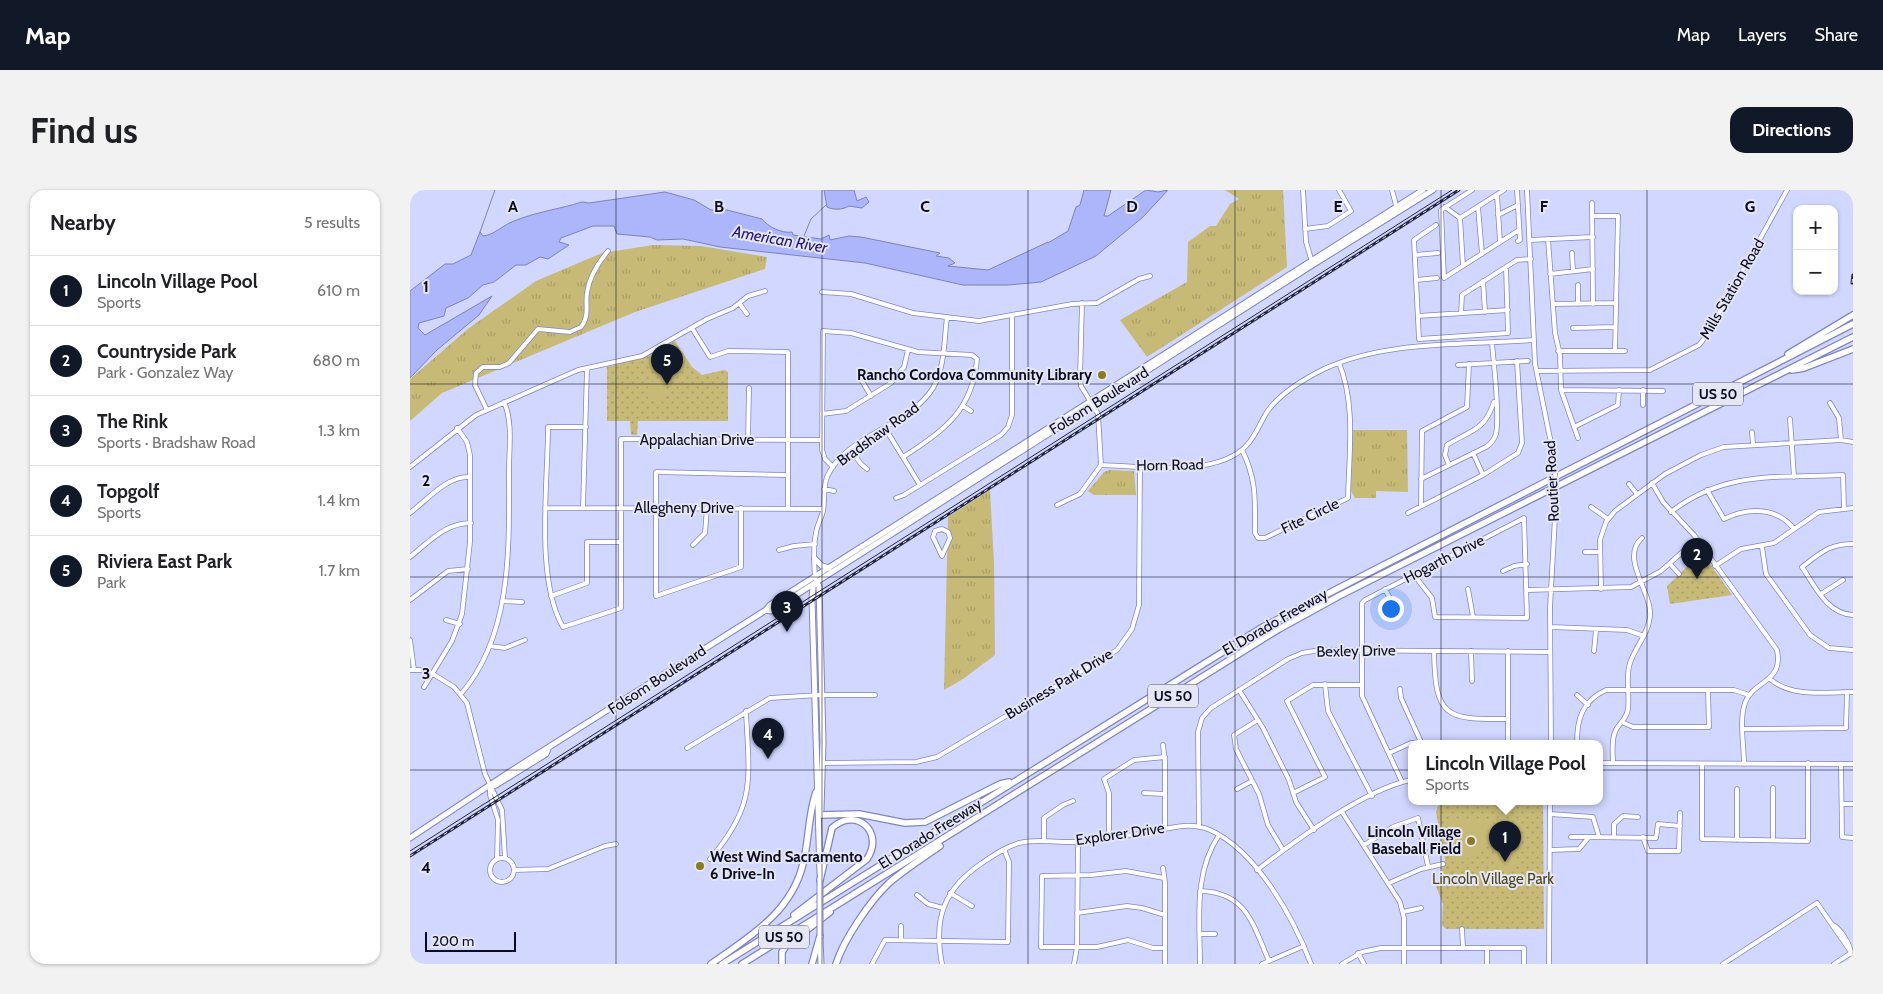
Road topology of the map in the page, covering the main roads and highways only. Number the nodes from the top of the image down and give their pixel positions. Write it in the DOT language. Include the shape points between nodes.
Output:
graph roads {
  1 [pos="1423,190"];
  2 [pos="1433,190"];
  3 [pos="1397,209"];
  4 [pos="1313,262"];
  5 [pos="1853,315"];
  6 [pos="1853,324"];
  7 [pos="1853,337"];
  8 [pos="1186,340"];
  9 [pos="1853,349"];
  10 [pos="1168,356"];
  11 [pos="1142,367"];
  12 [pos="1785,372"];
  13 [pos="1128,382"];
  14 [pos="1737,384"];
  15 [pos="1092,403"];
  16 [pos="1039,433"];
  17 [pos="1021,450"];
  18 [pos="815,560"];
  19 [pos="830,568"];
  20 [pos="815,579"];
  21 [pos="800,592"];
  22 [pos="812,599"];
  23 [pos="766,610"];
  24 [pos="817,695"];
  25 [pos="815,739"];
  26 [pos="822,763"];
  27 [pos="1014,782"];
  28 [pos="816,792"];
  29 [pos="819,815"];
  30 [pos="976,819"];
  31 [pos="410,838"];
  32 [pos="820,880"];
  33 [pos="850,897"];
  34 [pos="820,936"];
  35 [pos="758,942"];
  36 [pos="711,964"];
  37 [pos="722,964"];
  38 [pos="742,964"];
  39 [pos="782,964"];
  40 [pos="812,964"];
  41 [pos="820,964"];
  42 [pos="836,964"];
  1 -- 3 [label="main road, Folsom Boulevard"];
  2 -- 3 [label="main road, Folsom Boulevard"];
  3 -- 4 [label="main road, Folsom Boulevard"];
  4 -- 8 [label="main road, Folsom Boulevard"];
  4 -- 10 [label="main road, Folsom Boulevard"];
  5 -- 14 [label="highway"];
  6 -- 14 [label="highway, El Dorado Freeway / US 50"];
  7 -- 12 [label="highway, El Dorado Freeway / US 50"];
  8 -- 10 [label="main road"];
  8 -- 11 [label="main road, Folsom Boulevard"];
  9 -- 12 [label="highway"];
  10 -- 13 [label="main road, Folsom Boulevard"];
  11 -- 13 [label="main road"];
  11 -- 15 [label="main road, Folsom Boulevard"];
  12 -- 30 [label="highway, El Dorado Freeway / US 50" via="1271,634"];
  13 -- 15 [label="main road, Folsom Boulevard"];
  14 -- 27 [label="highway, El Dorado Freeway / US 50" via="1263,626"];
  15 -- 16 [label="main road, Folsom Boulevard"];
  15 -- 17 [label="main road, Folsom Boulevard"];
  16 -- 17 [label="main road"];
  16 -- 19 [label="main road, Folsom Boulevard"];
  17 -- 20 [label="main road, Folsom Boulevard"];
  18 -- 19 [label="main road"];
  19 -- 20 [label="main road, Folsom Boulevard"];
  20 -- 21 [label="main road, Folsom Boulevard"];
  20 -- 22 [label="main road, Bradshaw Road"];
  20 -- 23 [label="main road, Folsom Boulevard" via="770,604"];
  20 -- 24 [label="main road, Bradshaw Road" via="819,589"];
  21 -- 22 [label="main road" via="808,593"];
  21 -- 23 [label="main road, Folsom Boulevard" via="771,611"];
  22 -- 24 [label="main road, Bradshaw Road"];
  23 -- 31 [label="main road, Folsom Boulevard"];
  24 -- 25 [label="main road, Bradshaw Road"];
  24 -- 26 [label="main road, Bradshaw Road"];
  25 -- 26 [label="main road" via="817,756"];
  25 -- 28 [label="main road, Bradshaw Road"];
  26 -- 29 [label="main road, Bradshaw Road"];
  27 -- 29 [label="highway" via="1000,784 930,820 915,824 860,814"];
  27 -- 35 [label="highway, El Dorado Freeway / US 50"];
  28 -- 29 [label="main road, Bradshaw Road"];
  28 -- 36 [label="highway" via="803,864 791,895 770,921"];
  29 -- 32 [label="main road, Bradshaw Road"];
  30 -- 33 [label="highway, El Dorado Freeway / US 50"];
  30 -- 42 [label="highway" via="889,883 871,904"];
  32 -- 34 [label="main road, Bradshaw Road, bridge"];
  32 -- 35 [label="highway" via="832,828 852,819 865,825 873,838 867,859"];
  33 -- 38 [label="highway, El Dorado Freeway / US 50"];
  33 -- 39 [label="highway" via="786,946 782,952"];
  34 -- 40 [label="highway"];
  34 -- 41 [label="main road, Bradshaw Road"];
  35 -- 37 [label="highway, El Dorado Freeway / US 50"];
}
